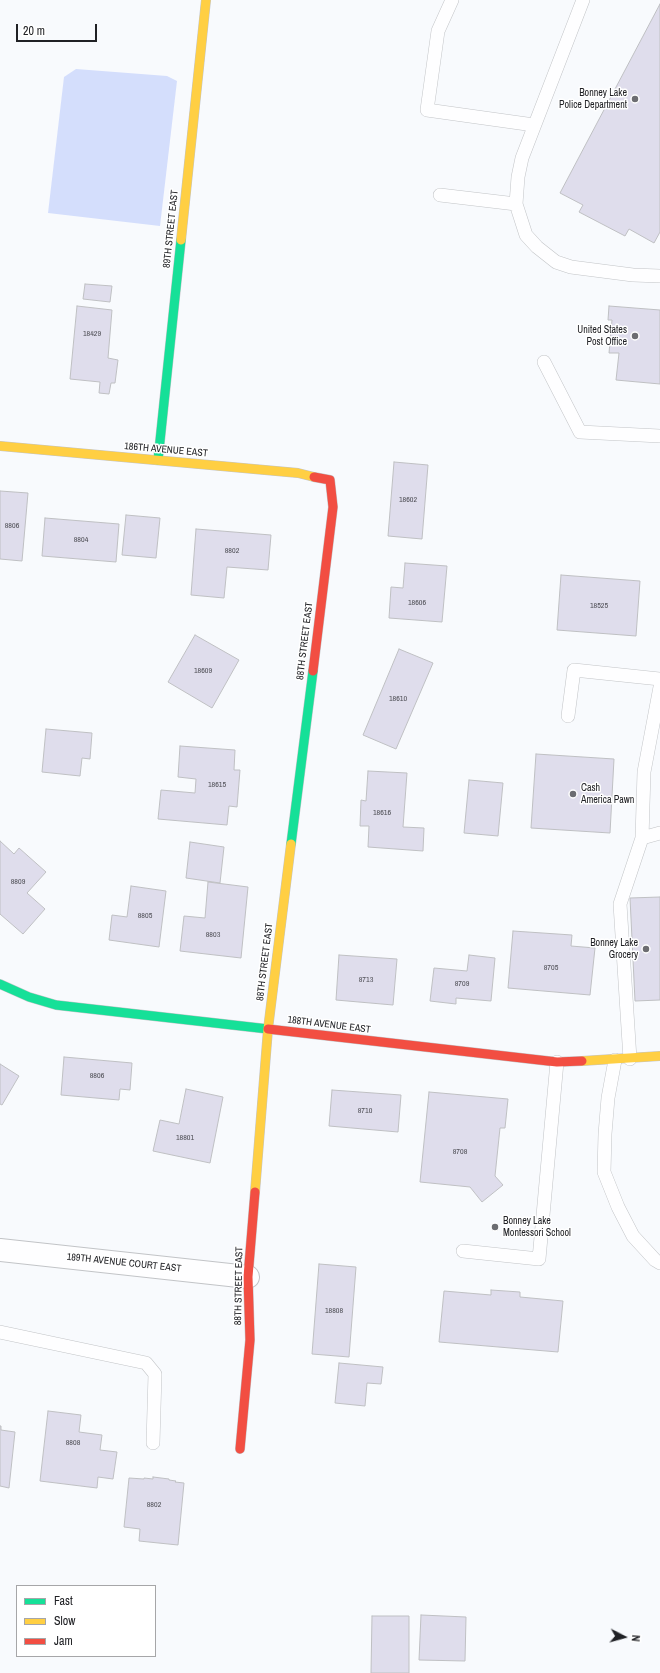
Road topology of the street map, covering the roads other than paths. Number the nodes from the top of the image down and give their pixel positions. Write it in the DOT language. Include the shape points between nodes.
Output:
graph roads {
  1 [pos="206,0"];
  2 [pos="452,0"];
  3 [pos="582,0"];
  4 [pos="534,125"];
  5 [pos="440,195"];
  6 [pos="516,204"];
  7 [pos="660,276"];
  8 [pos="544,362"];
  9 [pos="660,436"];
  10 [pos="0,446"];
  11 [pos="158,460"];
  12 [pos="330,480"];
  13 [pos="660,679"];
  14 [pos="660,687"];
  15 [pos="568,716"];
  16 [pos="660,833"];
  17 [pos="642,838"];
  18 [pos="0,984"];
  19 [pos="268,1029"];
  20 [pos="660,1056"];
  21 [pos="630,1059"];
  22 [pos="615,1060"];
  23 [pos="558,1062"];
  24 [pos="0,1250"];
  25 [pos="463,1251"];
  26 [pos="660,1263"];
  27 [pos="248,1277"];
  28 [pos="0,1332"];
  29 [pos="153,1443"];
  30 [pos="240,1449"];
  1 -- 11 [label="street, 89TH STREET EAST"];
  2 -- 4 [label="lane" via="438,31 427,110"];
  3 -- 4 [label="lane"];
  4 -- 6 [label="lane" via="522,158"];
  5 -- 6 [label="lane"];
  6 -- 7 [label="lane" via="526,235 556,262 571,267"];
  8 -- 9 [label="lane" via="580,432"];
  10 -- 11 [label="street, 186TH AVENUE EAST"];
  11 -- 12 [label="street, 186TH AVENUE EAST" via="298,473"];
  12 -- 19 [label="street, 88TH STREET EAST" via="333,507"];
  13 -- 15 [label="lane" via="574,670"];
  14 -- 17 [label="lane" via="644,772"];
  16 -- 17 [label="lane"];
  17 -- 21 [label="lane" via="620,904"];
  18 -- 19 [label="street, 188TH AVENUE EAST" via="56,1005"];
  19 -- 23 [label="street, 188TH AVENUE EAST"];
  19 -- 27 [label="street, 88TH STREET EAST"];
  20 -- 21 [label="street, 188TH AVENUE EAST"];
  21 -- 22 [label="street, 188TH AVENUE EAST"];
  22 -- 23 [label="street, 188TH AVENUE EAST"];
  22 -- 26 [label="lane" via="608,1098 604,1172 633,1236"];
  23 -- 25 [label="lane" via="539,1259"];
  24 -- 27 [label="street, 189TH AVENUE COURT EAST"];
  27 -- 30 [label="street, 88TH STREET EAST" via="250,1340"];
  28 -- 29 [label="lane" via="146,1363 155,1374"];
}
